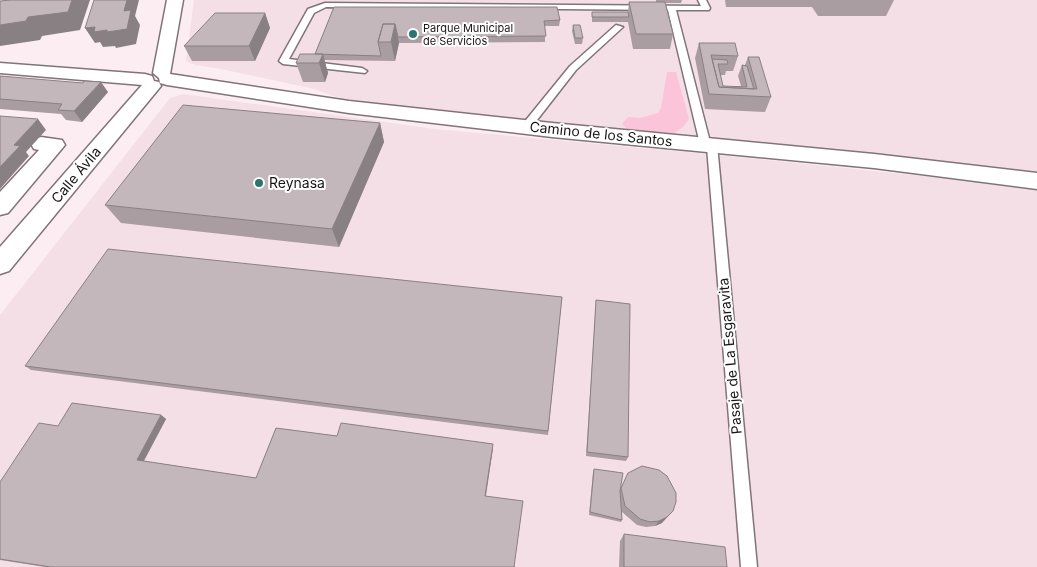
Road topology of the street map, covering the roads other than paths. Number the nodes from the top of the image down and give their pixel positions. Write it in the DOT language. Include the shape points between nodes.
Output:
graph roads {
  1 [pos="175,0"];
  2 [pos="702,0"];
  3 [pos="344,2"];
  4 [pos="671,7"];
  5 [pos="619,27"];
  6 [pos="0,68"];
  7 [pos="362,71"];
  8 [pos="156,79"];
  9 [pos="526,127"];
  10 [pos="41,144"];
  11 [pos="709,144"];
  12 [pos="1037,181"];
  13 [pos="0,207"];
  14 [pos="0,264"];
  15 [pos="749,567"];
  1 -- 8 [label="street"];
  2 -- 4 [label="lane" via="706,8"];
  3 -- 4 [label="lane"];
  3 -- 7 [label="lane" via="312,11 283,61"];
  4 -- 11 [label="lane, Pasaje de La Esgaravita"];
  5 -- 9 [label="lane" via="573,68"];
  6 -- 8 [label="street, Camino de los Santos"];
  8 -- 9 [label="street, Camino de los Santos" via="349,107"];
  8 -- 14 [label="street, Calle Ávila"];
  9 -- 11 [label="street, Camino de los Santos"];
  10 -- 13 [label="street" via="54,145"];
  11 -- 12 [label="street, Camino de los Santos"];
  11 -- 15 [label="lane, Pasaje de La Esgaravita"];
}
